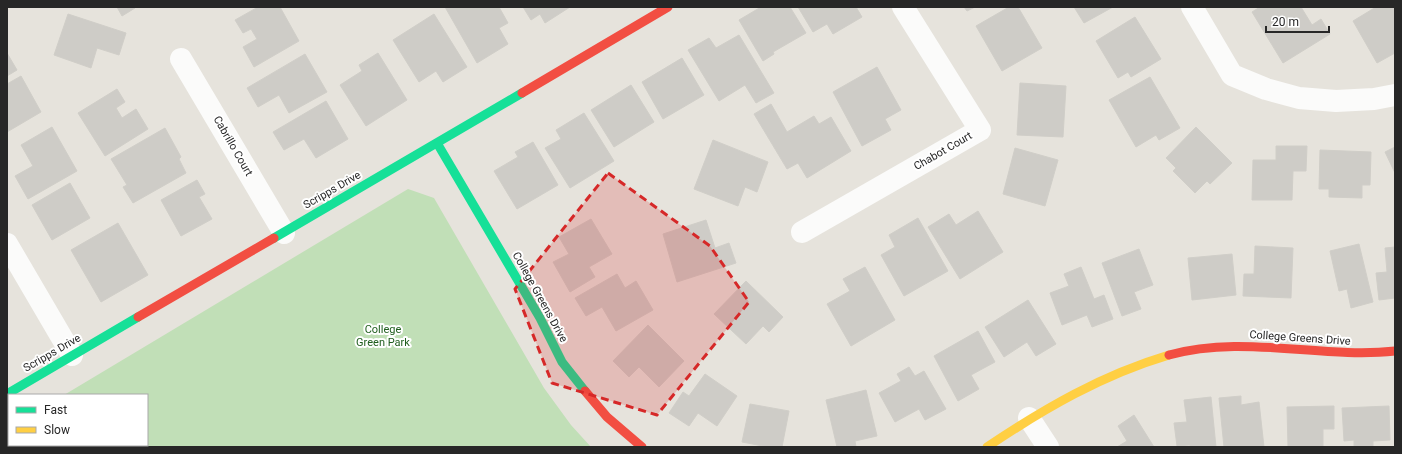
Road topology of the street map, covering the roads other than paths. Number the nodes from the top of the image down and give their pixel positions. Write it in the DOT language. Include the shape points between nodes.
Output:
graph roads {
  1 [pos="668,7"];
  2 [pos="903,7"];
  3 [pos="1192,7"];
  4 [pos="181,59"];
  5 [pos="1395,95"];
  6 [pos="437,143"];
  7 [pos="802,232"];
  8 [pos="284,233"];
  9 [pos="7,244"];
  10 [pos="1395,352"];
  11 [pos="72,355"];
  12 [pos="7,394"];
  13 [pos="1029,418"];
  14 [pos="642,447"];
  15 [pos="987,447"];
  16 [pos="1048,447"];
  1 -- 6 [label="street, Scripps Drive"];
  2 -- 7 [label="street, Chabot Court" via="980,130"];
  3 -- 5 [label="street" via="1232,75 1266,89 1299,98 1336,101"];
  4 -- 8 [label="street, Cabrillo Court"];
  6 -- 8 [label="street, Scripps Drive"];
  6 -- 14 [label="street, College Greens Drive" via="536,312 562,362 607,417"];
  8 -- 11 [label="street, Scripps Drive"];
  9 -- 11 [label="street"];
  10 -- 13 [label="street, College Greens Drive" via="1325,353 1284,347 1242,346 1180,352 1134,364 1064,397"];
  11 -- 12 [label="street, Scripps Drive"];
  13 -- 15 [label="street, College Greens Drive"];
  13 -- 16 [label="street"];
}
